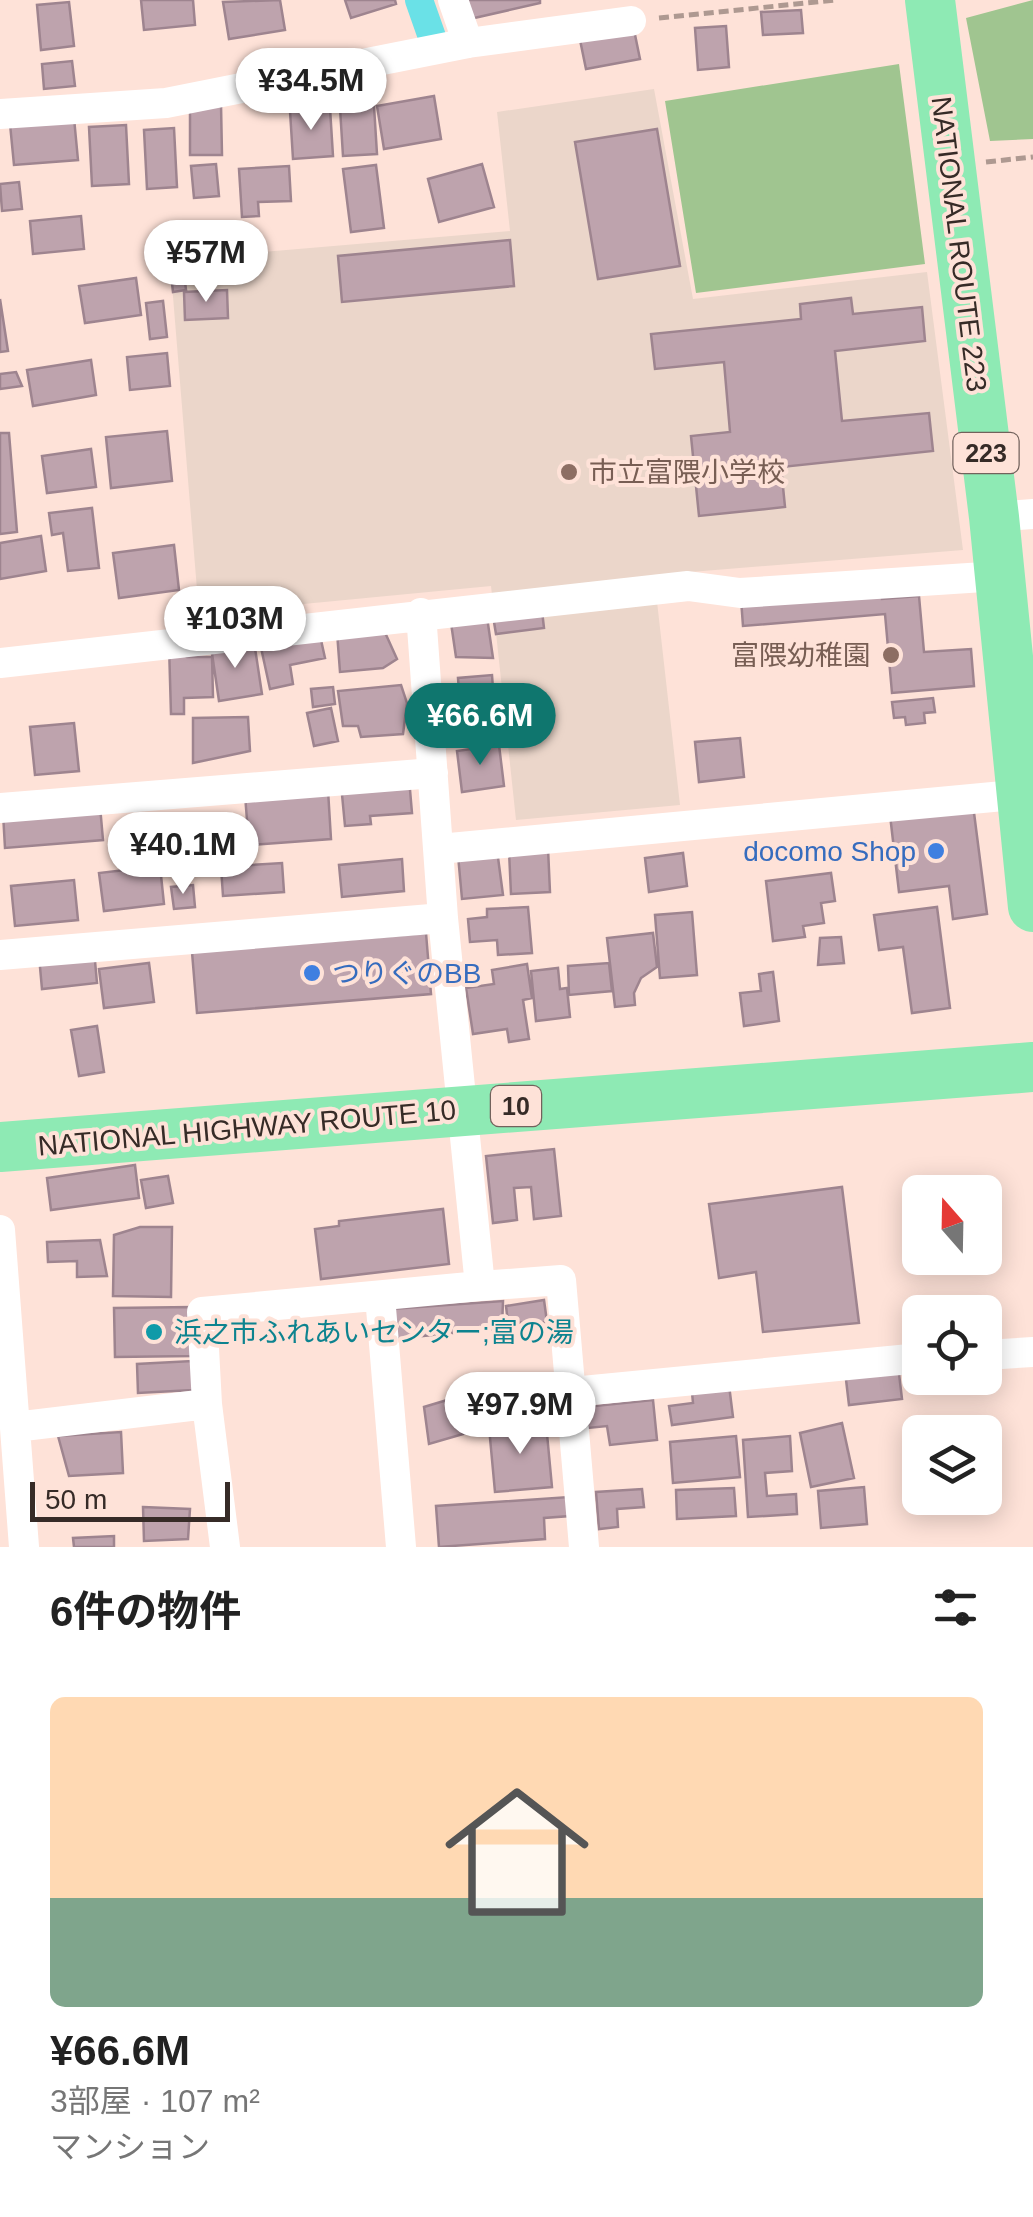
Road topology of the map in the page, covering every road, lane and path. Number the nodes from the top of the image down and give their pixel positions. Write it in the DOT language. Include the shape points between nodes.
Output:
graph roads {
  1 [pos="453,0"];
  2 [pos="836,0"];
  3 [pos="930,0"];
  4 [pos="631,21"];
  5 [pos="468,43"];
  6 [pos="0,114"];
  7 [pos="1014,516"];
  8 [pos="999,576"];
  9 [pos="421,613"];
  10 [pos="0,664"];
  11 [pos="1022,686"];
  12 [pos="433,773"];
  13 [pos="1024,794"];
  14 [pos="0,808"];
  15 [pos="438,849"];
  16 [pos="1033,906"];
  17 [pos="444,918"];
  18 [pos="0,955"];
  19 [pos="1033,1067"];
  20 [pos="463,1110"];
  21 [pos="0,1148"];
  22 [pos="0,1230"];
  23 [pos="480,1286"];
  24 [pos="380,1296"];
  25 [pos="4,1324"];
  26 [pos="1033,1352"];
  27 [pos="1002,1353"];
  28 [pos="902,1360"];
  29 [pos="572,1392"];
  30 [pos="206,1404"];
  31 [pos="15,1426"];
  32 [pos="10,1501"];
  33 [pos="24,1547"];
  34 [pos="225,1547"];
  35 [pos="400,1547"];
  36 [pos="584,1547"];
  1 -- 5 [label="street"];
  2 -- 4 [label="path"];
  3 -- 7 [label="highway, NATIONAL ROUTE 223 / 223"];
  4 -- 5 [label="street"];
  5 -- 6 [label="street" via="166,102"];
  7 -- 8 [label="highway, NATIONAL ROUTE 223 / 223"];
  8 -- 9 [label="street" via="740,593 688,586"];
  8 -- 11 [label="highway, NATIONAL ROUTE 223 / 223"];
  9 -- 10 [label="street"];
  9 -- 12 [label="street"];
  11 -- 13 [label="highway, NATIONAL ROUTE 223 / 223"];
  12 -- 14 [label="street"];
  12 -- 15 [label="street"];
  13 -- 15 [label="street"];
  13 -- 16 [label="highway, NATIONAL ROUTE 223 / 223"];
  15 -- 17 [label="street"];
  17 -- 18 [label="street"];
  17 -- 20 [label="street"];
  19 -- 20 [label="highway, NATIONAL HIGHWAY ROUTE 10 / 10"];
  20 -- 21 [label="highway, NATIONAL HIGHWAY ROUTE 10 / 10"];
  20 -- 23 [label="street"];
  22 -- 25 [label="street"];
  23 -- 24 [label="street"];
  23 -- 29 [label="street" via="561,1280"];
  24 -- 30 [label="street" via="202,1312"];
  24 -- 35 [label="street"];
  25 -- 31 [label="street"];
  26 -- 27 [label="street"];
  28 -- 29 [label="street"];
  29 -- 36 [label="street"];
  30 -- 31 [label="street"];
  30 -- 34 [label="street"];
  31 -- 32 [label="street"];
  32 -- 33 [label="street"];
}
